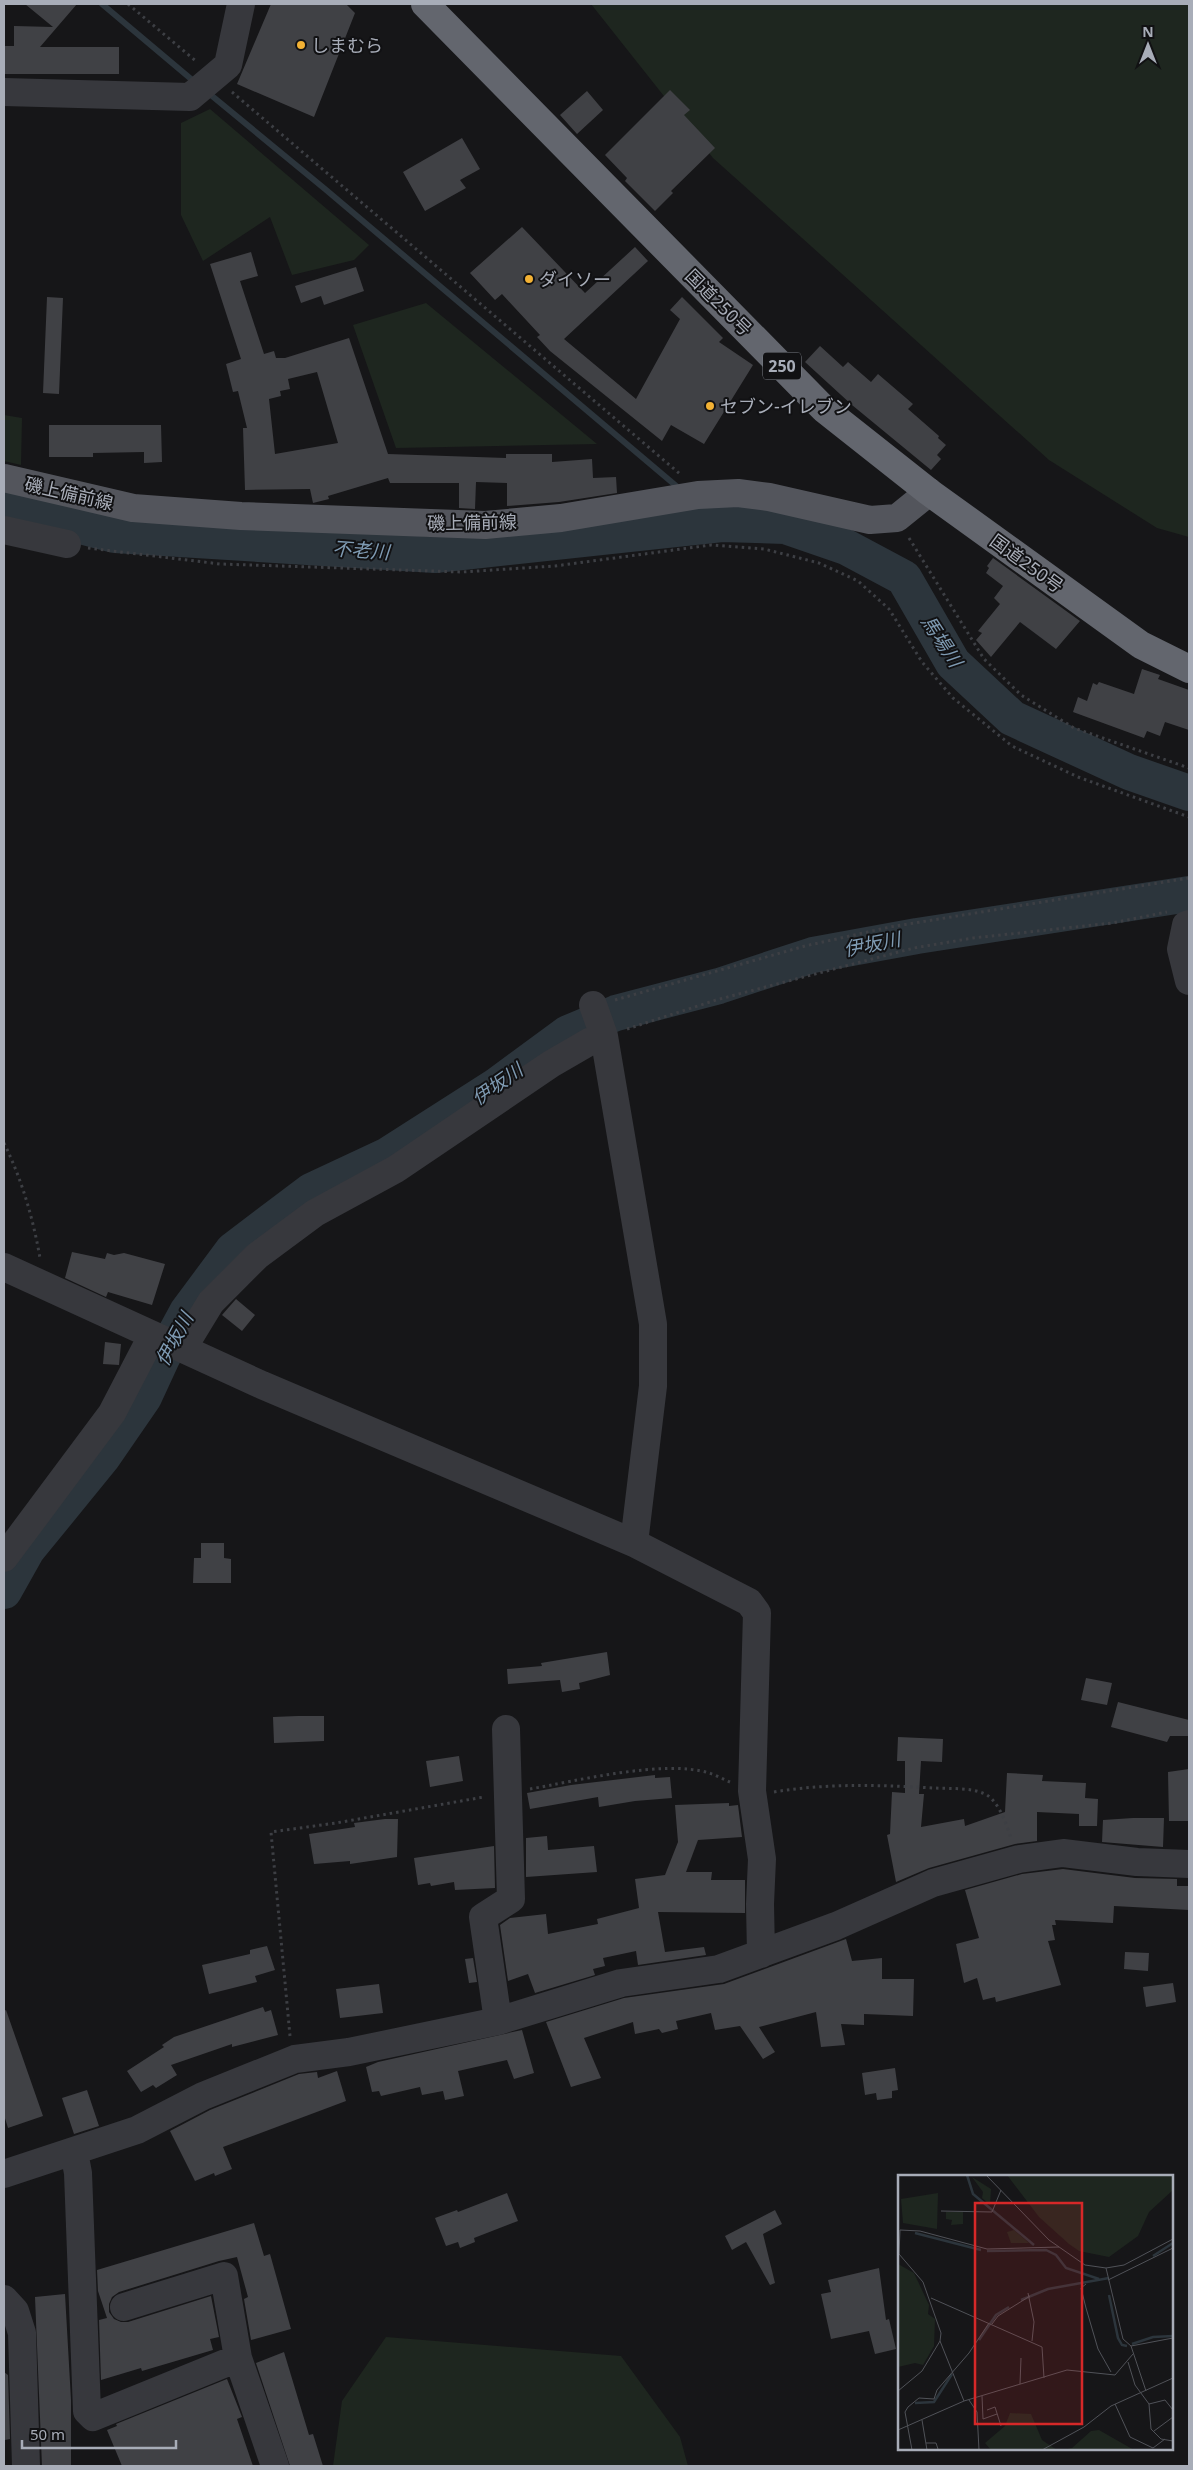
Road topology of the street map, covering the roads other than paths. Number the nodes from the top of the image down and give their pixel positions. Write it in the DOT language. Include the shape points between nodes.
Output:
graph roads {
  1 [pos="241,4"];
  2 [pos="425,4"];
  3 [pos="4,92"];
  4 [pos="4,478"];
  5 [pos="929,492"];
  6 [pos="4,530"];
  7 [pos="67,544"];
  8 [pos="1189,669"];
  9 [pos="1180,918"];
  10 [pos="1189,981"];
  11 [pos="4,1267"];
  12 [pos="168,1342"];
  13 [pos="634,1543"];
  14 [pos="4,1558"];
  15 [pos="506,1729"];
  16 [pos="1189,1864"];
  17 [pos="761,1954"];
  18 [pos="498,2021"];
  19 [pos="74,2152"];
  20 [pos="4,2174"];
  21 [pos="4,2299"];
  22 [pos="124,2307"];
  23 [pos="238,2358"];
  24 [pos="26,2466"];
  25 [pos="275,2466"];
  1 -- 3 [label="street" via="228,65 190,97"];
  2 -- 5 [label="highway, 国道250号 / 250" via="824,409"];
  4 -- 5 [label="main road, 磯上備前線" via="133,508 241,516 485,525 562,518 698,495 738,493 870,520 896,518"];
  5 -- 8 [label="highway, 国道250号 / 250" via="1141,645"];
  6 -- 7 [label="street"];
  9 -- 10 [label="street" via="1186,925 1181,949"];
  11 -- 12 [label="street"];
  12 -- 13 [label="street"];
  12 -- 13 [label="street" via="257,1256 315,1213 396,1169 551,1064 589,1042 599,1020 654,1324 653,1386"];
  12 -- 14 [label="street"];
  13 -- 17 [label="street" via="749,1602 757,1613 752,1791 762,1859"];
  15 -- 18 [label="street" via="511,1899 483,1917"];
  16 -- 17 [label="street" via="1062,1853 1020,1859 933,1883 836,1926"];
  17 -- 18 [label="street" via="719,1968 621,1983"];
  18 -- 19 [label="street" via="348,2052 294,2059 203,2096 137,2130"];
  19 -- 20 [label="street"];
  19 -- 23 [label="street" via="78,2173 88,2410 93,2417"];
  21 -- 24 [label="street" via="15,2311 22,2333"];
  22 -- 23 [label="street" via="224,2276"];
  23 -- 25 [label="street"];
}
